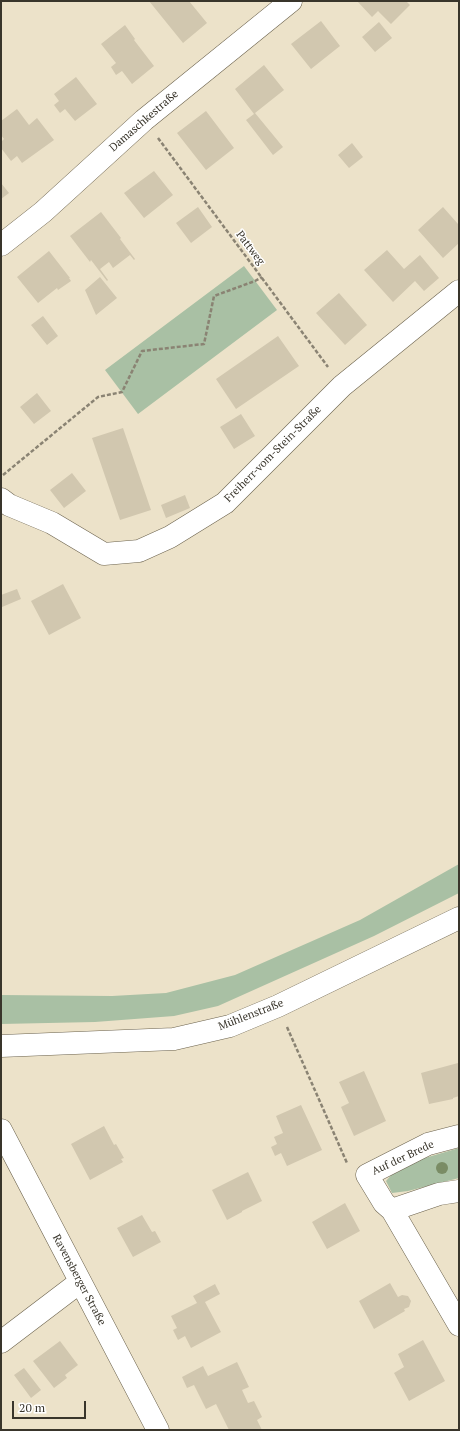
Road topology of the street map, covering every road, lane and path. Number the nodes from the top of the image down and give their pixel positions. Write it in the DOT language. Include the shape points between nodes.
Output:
graph roads {
  1 [pos="291,1"];
  2 [pos="144,120"];
  3 [pos="1,245"];
  4 [pos="262,277"];
  5 [pos="459,291"];
  6 [pos="342,386"];
  7 [pos="1,476"];
  8 [pos="1,499"];
  9 [pos="459,918"];
  10 [pos="278,1006"];
  11 [pos="1,1046"];
  12 [pos="1,1130"];
  13 [pos="459,1136"];
  14 [pos="366,1175"];
  15 [pos="459,1191"];
  16 [pos="392,1210"];
  17 [pos="80,1282"];
  18 [pos="459,1325"];
  19 [pos="1,1342"];
  20 [pos="158,1430"];
  1 -- 2 [label="street, Damaschkestraße"];
  2 -- 3 [label="street, Damaschkestraße" via="43,212"];
  2 -- 4 [label="path, Pattweg"];
  4 -- 6 [label="path, Pattweg"];
  4 -- 7 [label="path" via="214,296 204,344 142,351 122,392 98,397"];
  5 -- 6 [label="street, Freiherr-vom-Stein-Straße"];
  6 -- 8 [label="street, Freiherr-vom-Stein-Straße" via="225,503 170,537 139,551 104,554 52,523 9,505"];
  9 -- 10 [label="street, Mühlenstraße"];
  10 -- 11 [label="street, Mühlenstraße" via="230,1026 174,1039"];
  10 -- 14 [label="path" via="348,1165"];
  12 -- 17 [label="street, Ravensberger Straße"];
  13 -- 14 [label="street, Auf der Brede" via="428,1144"];
  14 -- 16 [label="street, Auf der Brede" via="384,1203"];
  15 -- 16 [label="street" via="439,1194"];
  16 -- 18 [label="street, Auf der Brede"];
  17 -- 19 [label="street"];
  17 -- 20 [label="street, Ravensberger Straße"];
}
